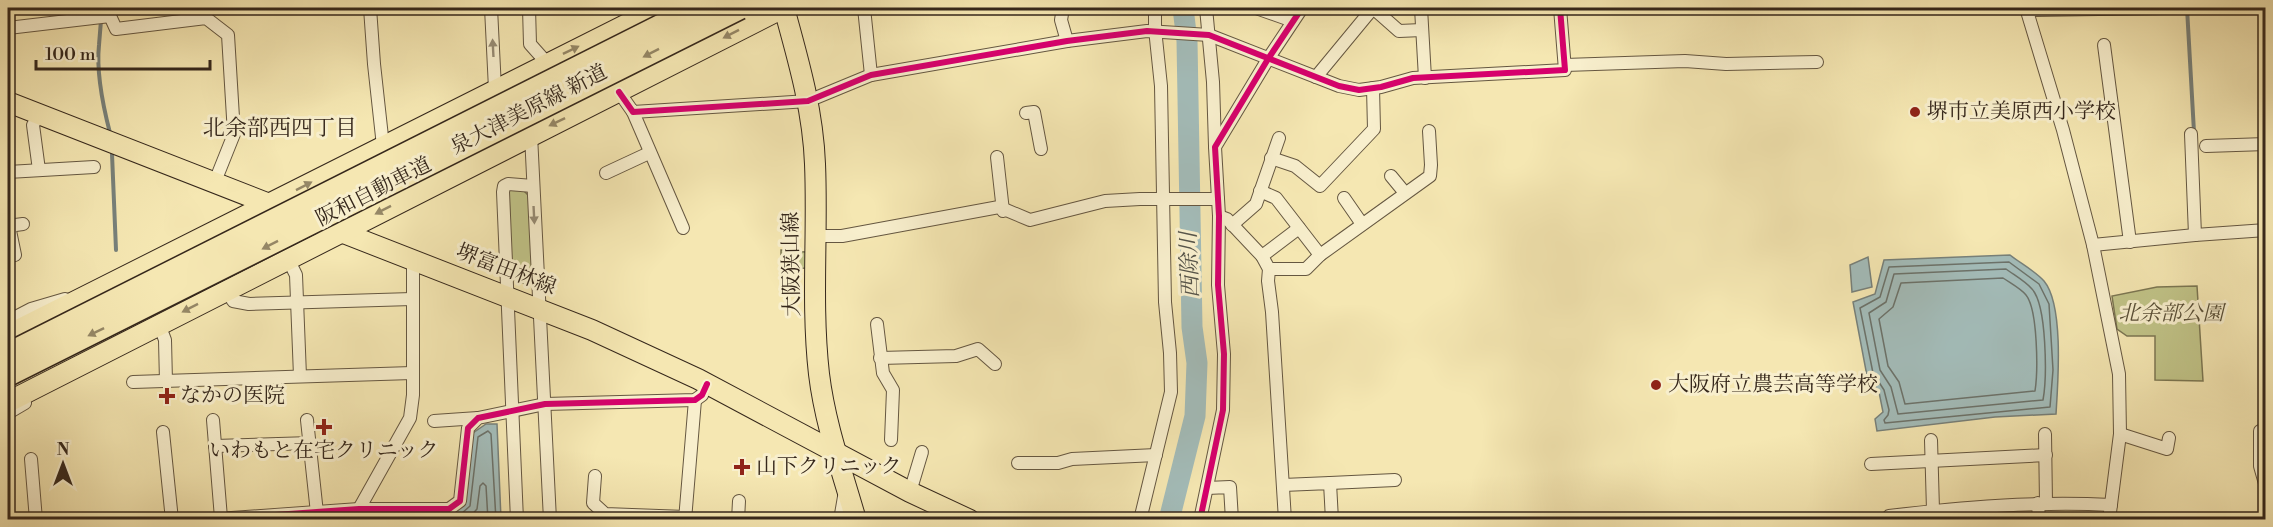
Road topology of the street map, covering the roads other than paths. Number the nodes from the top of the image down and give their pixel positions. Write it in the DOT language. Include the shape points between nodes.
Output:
graph roads {
  1 [pos="370,8"];
  2 [pos="491,8"];
  3 [pos="529,8"];
  4 [pos="659,8"];
  5 [pos="696,8"];
  6 [pos="740,8"];
  7 [pos="783,8"];
  8 [pos="864,8"];
  9 [pos="1063,8"];
  10 [pos="1155,8"];
  11 [pos="1206,8"];
  12 [pos="1256,8"];
  13 [pos="1302,8"];
  14 [pos="1373,8"];
  15 [pos="1421,8"];
  16 [pos="1560,8"];
  17 [pos="2166,8"];
  18 [pos="2026,9"];
  19 [pos="2066,9"];
  20 [pos="110,12"];
  21 [pos="1293,21"];
  22 [pos="8,28"];
  23 [pos="1422,30"];
  24 [pos="1155,31"];
  25 [pos="1209,35"];
  26 [pos="1067,42"];
  27 [pos="2104,45"];
  28 [pos="1268,59"];
  29 [pos="546,62"];
  30 [pos="1817,62"];
  31 [pos="1565,65"];
  32 [pos="871,75"];
  33 [pos="1316,77"];
  34 [pos="1425,78"];
  35 [pos="1373,88"];
  36 [pos="495,89"];
  37 [pos="619,92"];
  38 [pos="808,101"];
  39 [pos="8,102"];
  40 [pos="633,112"];
  41 [pos="1026,113"];
  42 [pos="39,114"];
  43 [pos="1429,131"];
  44 [pos="2191,134"];
  45 [pos="531,135"];
  46 [pos="1279,138"];
  47 [pos="2265,144"];
  48 [pos="383,146"];
  49 [pos="2206,146"];
  50 [pos="1215,147"];
  51 [pos="1041,150"];
  52 [pos="649,153"];
  53 [pos="996,157"];
  54 [pos="1271,158"];
  55 [pos="94,167"];
  56 [pos="39,170"];
  57 [pos="8,172"];
  58 [pos="606,173"];
  59 [pos="1391,176"];
  60 [pos="214,184"];
  61 [pos="533,186"];
  62 [pos="1260,191"];
  63 [pos="1405,193"];
  64 [pos="1344,198"];
  65 [pos="1218,199"];
  66 [pos="1163,200"];
  67 [pos="269,204"];
  68 [pos="1003,211"];
  69 [pos="1219,216"];
  70 [pos="23,224"];
  71 [pos="1362,224"];
  72 [pos="1232,225"];
  73 [pos="8,226"];
  74 [pos="683,228"];
  75 [pos="1299,228"];
  76 [pos="2265,230"];
  77 [pos="338,232"];
  78 [pos="2195,234"];
  79 [pos="816,236"];
  80 [pos="2130,242"];
  81 [pos="2093,245"];
  82 [pos="15,255"];
  83 [pos="1320,255"];
  84 [pos="1262,256"];
  85 [pos="288,259"];
  86 [pos="412,260"];
  87 [pos="142,268"];
  88 [pos="1269,269"];
  89 [pos="227,290"];
  90 [pos="92,293"];
  91 [pos="507,296"];
  92 [pos="412,299"];
  93 [pos="297,303"];
  94 [pos="539,309"];
  95 [pos="8,321"];
  96 [pos="159,324"];
  97 [pos="877,324"];
  98 [pos="8,335"];
  99 [pos="8,354"];
  100 [pos="880,358"];
  101 [pos="995,364"];
  102 [pos="64,373"];
  103 [pos="412,373"];
  104 [pos="8,375"];
  105 [pos="300,376"];
  106 [pos="133,382"];
  107 [pos="166,382"];
  108 [pos="701,392"];
  109 [pos="8,402"];
  110 [pos="545,404"];
  111 [pos="513,411"];
  112 [pos="8,413"];
  113 [pos="478,418"];
  114 [pos="213,420"];
  115 [pos="307,420"];
  116 [pos="434,421"];
  117 [pos="2265,431"];
  118 [pos="163,432"];
  119 [pos="2045,434"];
  120 [pos="2120,434"];
  121 [pos="2169,438"];
  122 [pos="1931,440"];
  123 [pos="891,441"];
  124 [pos="311,443"];
  125 [pos="215,446"];
  126 [pos="922,452"];
  127 [pos="836,453"];
  128 [pos="1156,455"];
  129 [pos="2046,455"];
  130 [pos="31,459"];
  131 [pos="1932,461"];
  132 [pos="1018,463"];
  133 [pos="1871,464"];
  134 [pos="595,476"];
  135 [pos="1395,480"];
  136 [pos="1330,483"];
  137 [pos="1283,485"];
  138 [pos="846,486"];
  139 [pos="2265,487"];
  140 [pos="1207,488"];
  141 [pos="910,492"];
  142 [pos="739,501"];
  143 [pos="2042,503"];
  144 [pos="2111,505"];
  145 [pos="359,509"];
  146 [pos="1933,510"];
  147 [pos="419,514"];
  148 [pos="449,514"];
  149 [pos="313,516"];
  150 [pos="1889,516"];
  151 [pos="220,518"];
  152 [pos="686,518"];
  153 [pos="36,519"];
  154 [pos="172,519"];
  155 [pos="203,519"];
  156 [pos="518,519"];
  157 [pos="549,519"];
  158 [pos="738,519"];
  159 [pos="840,519"];
  160 [pos="856,519"];
  161 [pos="970,519"];
  162 [pos="1140,519"];
  163 [pos="1200,519"];
  164 [pos="1232,519"];
  165 [pos="1285,519"];
  166 [pos="1332,519"];
  167 [pos="2039,519"];
  168 [pos="2109,519"];
  1 -- 48 [label="street"];
  36 -- 2 [label="street, one-way"];
  3 -- 29 [label="street" via="530,44"];
  29 -- 4 [label="main road, 泉大津美原線 新道, one-way"];
  5 -- 99 [label="highway, 阪和自動車道, bridge"];
  6 -- 104 [label="highway, 阪和自動車道, one-way, bridge"];
  7 -- 37 [label="main road, 泉大津美原線 新道, one-way"];
  7 -- 38 [label="main road, 大阪狭山線"];
  8 -- 32 [label="street"];
  9 -- 26 [label="street" via="1061,20"];
  10 -- 24 [label="street"];
  11 -- 25 [label="street"];
  12 -- 21 [label="street"];
  13 -- 21 [label="street"];
  14 -- 23 [label="street" via="1399,31"];
  14 -- 33 [label="street"];
  15 -- 23 [label="street"];
  16 -- 31 [label="street"];
  17 -- 19 [label="street"];
  18 -- 19 [label="street"];
  18 -- 81 [label="street"];
  20 -- 22 [label="street"];
  20 -- 60 [label="street" via="116,29 206,18 228,35 234,134"];
  21 -- 28 [label="street"];
  23 -- 34 [label="street"];
  24 -- 25 [label="street"];
  24 -- 26 [label="street"];
  24 -- 66 [label="street" via="1161,86"];
  25 -- 28 [label="street"];
  25 -- 50 [label="street"];
  26 -- 32 [label="street"];
  27 -- 80 [label="street"];
  28 -- 33 [label="street"];
  28 -- 50 [label="street"];
  29 -- 36 [label="main road, 泉大津美原線 新道"];
  30 -- 31 [label="street"];
  31 -- 34 [label="street" via="1565,69"];
  32 -- 38 [label="street"];
  33 -- 35 [label="street" via="1359,90"];
  34 -- 35 [label="street"];
  35 -- 54 [label="street" via="1374,129 1320,186 1294,166"];
  36 -- 48 [label="main road, 泉大津美原線 新道"];
  37 -- 40 [label="street"];
  37 -- 45 [label="main road, 泉大津美原線 新道, one-way"];
  38 -- 40 [label="street"];
  38 -- 79 [label="main road, 大阪狭山線" via="815,163"];
  39 -- 42 [label="main road, 堺富田林線"];
  40 -- 52 [label="street"];
  41 -- 51 [label="street" via="1034,112"];
  42 -- 56 [label="street" via="33,125"];
  42 -- 60 [label="main road, 堺富田林線"];
  43 -- 63 [label="street" via="1430,176"];
  44 -- 78 [label="street"];
  45 -- 61 [label="street"];
  45 -- 77 [label="main road, 泉大津美原線 新道, one-way"];
  46 -- 54 [label="street"];
  47 -- 49 [label="street"];
  67 -- 48 [label="main road, 泉大津美原線 新道, one-way"];
  50 -- 65 [label="street"];
  52 -- 58 [label="street"];
  52 -- 74 [label="street" via="677,201"];
  53 -- 68 [label="street"];
  54 -- 62 [label="street"];
  55 -- 56 [label="street"];
  56 -- 57 [label="street"];
  59 -- 63 [label="street"];
  60 -- 67 [label="main road, 堺富田林線"];
  61 -- 91 [label="street" via="504,186"];
  61 -- 94 [label="street, one-way"];
  62 -- 72 [label="street" via="1256,204"];
  62 -- 75 [label="street" via="1276,198"];
  63 -- 71 [label="street"];
  64 -- 71 [label="street"];
  65 -- 66 [label="street"];
  65 -- 69 [label="street"];
  66 -- 68 [label="street" via="1105,201 1030,220"];
  66 -- 128 [label="street" via="1171,392"];
  67 -- 77 [label="main road, 堺富田林線"];
  67 -- 87 [label="main road, 泉大津美原線 新道"];
  68 -- 79 [label="street" via="999,207 842,236"];
  69 -- 72 [label="street"];
  69 -- 140 [label="street" via="1223,410"];
  70 -- 73 [label="street"];
  71 -- 83 [label="street"];
  72 -- 84 [label="street"];
  73 -- 82 [label="street"];
  75 -- 83 [label="street"];
  75 -- 84 [label="street"];
  76 -- 78 [label="street"];
  77 -- 85 [label="main road, 泉大津美原線 新道"];
  77 -- 86 [label="main road, 堺富田林線"];
  78 -- 80 [label="street"];
  79 -- 127 [label="main road, 大阪狭山線" via="819,374"];
  80 -- 81 [label="street"];
  81 -- 120 [label="street" via="2120,374"];
  83 -- 88 [label="street" via="1306,269"];
  84 -- 88 [label="street"];
  85 -- 89 [label="main road, 泉大津美原線 新道"];
  85 -- 93 [label="street" via="297,274"];
  86 -- 91 [label="main road, 堺富田林線"];
  86 -- 92 [label="street"];
  87 -- 90 [label="main road, 泉大津美原線 新道"];
  87 -- 96 [label="main road"];
  88 -- 137 [label="street"];
  89 -- 93 [label="street" via="232,301 239,304"];
  89 -- 96 [label="main road, 泉大津美原線 新道, one-way"];
  90 -- 95 [label="street" via="31,309"];
  90 -- 98 [label="main road, 泉大津美原線 新道"];
  91 -- 94 [label="main road, 堺富田林線"];
  91 -- 111 [label="street"];
  92 -- 93 [label="street"];
  92 -- 103 [label="street"];
  93 -- 105 [label="street"];
  94 -- 108 [label="main road, 堺富田林線" via="592,330"];
  94 -- 110 [label="street"];
  96 -- 102 [label="main road, 泉大津美原線 新道"];
  96 -- 107 [label="street" via="165,340"];
  97 -- 100 [label="street"];
  100 -- 101 [label="street" via="956,356 978,349"];
  100 -- 123 [label="street" via="893,390"];
  102 -- 109 [label="main road, 泉大津美原線 新道"];
  102 -- 112 [label="street" via="35,398"];
  103 -- 105 [label="street"];
  103 -- 145 [label="street" via="410,418"];
  105 -- 107 [label="street"];
  106 -- 107 [label="street"];
  108 -- 110 [label="street"];
  108 -- 127 [label="main road, 堺富田林線"];
  108 -- 152 [label="street"];
  110 -- 111 [label="street"];
  110 -- 157 [label="street"];
  111 -- 113 [label="street"];
  111 -- 156 [label="street"];
  113 -- 116 [label="street"];
  113 -- 148 [label="street" via="468,428 460,501"];
  114 -- 125 [label="street"];
  115 -- 124 [label="street"];
  117 -- 139 [label="street" via="2260,431 2260,466"];
  118 -- 154 [label="street"];
  119 -- 129 [label="street"];
  120 -- 121 [label="street" via="2167,449"];
  120 -- 144 [label="street"];
  122 -- 131 [label="street"];
  124 -- 125 [label="street"];
  124 -- 149 [label="street"];
  125 -- 151 [label="street"];
  126 -- 141 [label="street"];
  127 -- 138 [label="main road, 大阪狭山線"];
  127 -- 141 [label="main road, 堺富田林線"];
  128 -- 132 [label="street"];
  128 -- 162 [label="street"];
  129 -- 131 [label="street"];
  129 -- 143 [label="street"];
  130 -- 153 [label="street"];
  131 -- 133 [label="street"];
  131 -- 146 [label="street"];
  134 -- 152 [label="street" via="593,503 605,514"];
  135 -- 136 [label="street"];
  136 -- 137 [label="street"];
  136 -- 166 [label="street"];
  137 -- 165 [label="street"];
  138 -- 159 [label="street"];
  138 -- 160 [label="main road, 大阪狭山線"];
  140 -- 163 [label="street"];
  140 -- 164 [label="street" via="1230,488"];
  141 -- 161 [label="main road, 堺富田林線"];
  142 -- 158 [label="street"];
  143 -- 144 [label="street"];
  143 -- 146 [label="street"];
  143 -- 167 [label="street"];
  144 -- 168 [label="street"];
  145 -- 147 [label="street"];
  145 -- 149 [label="street"];
  146 -- 150 [label="street"];
  147 -- 148 [label="street"];
  149 -- 151 [label="street"];
  151 -- 155 [label="street"];
}
